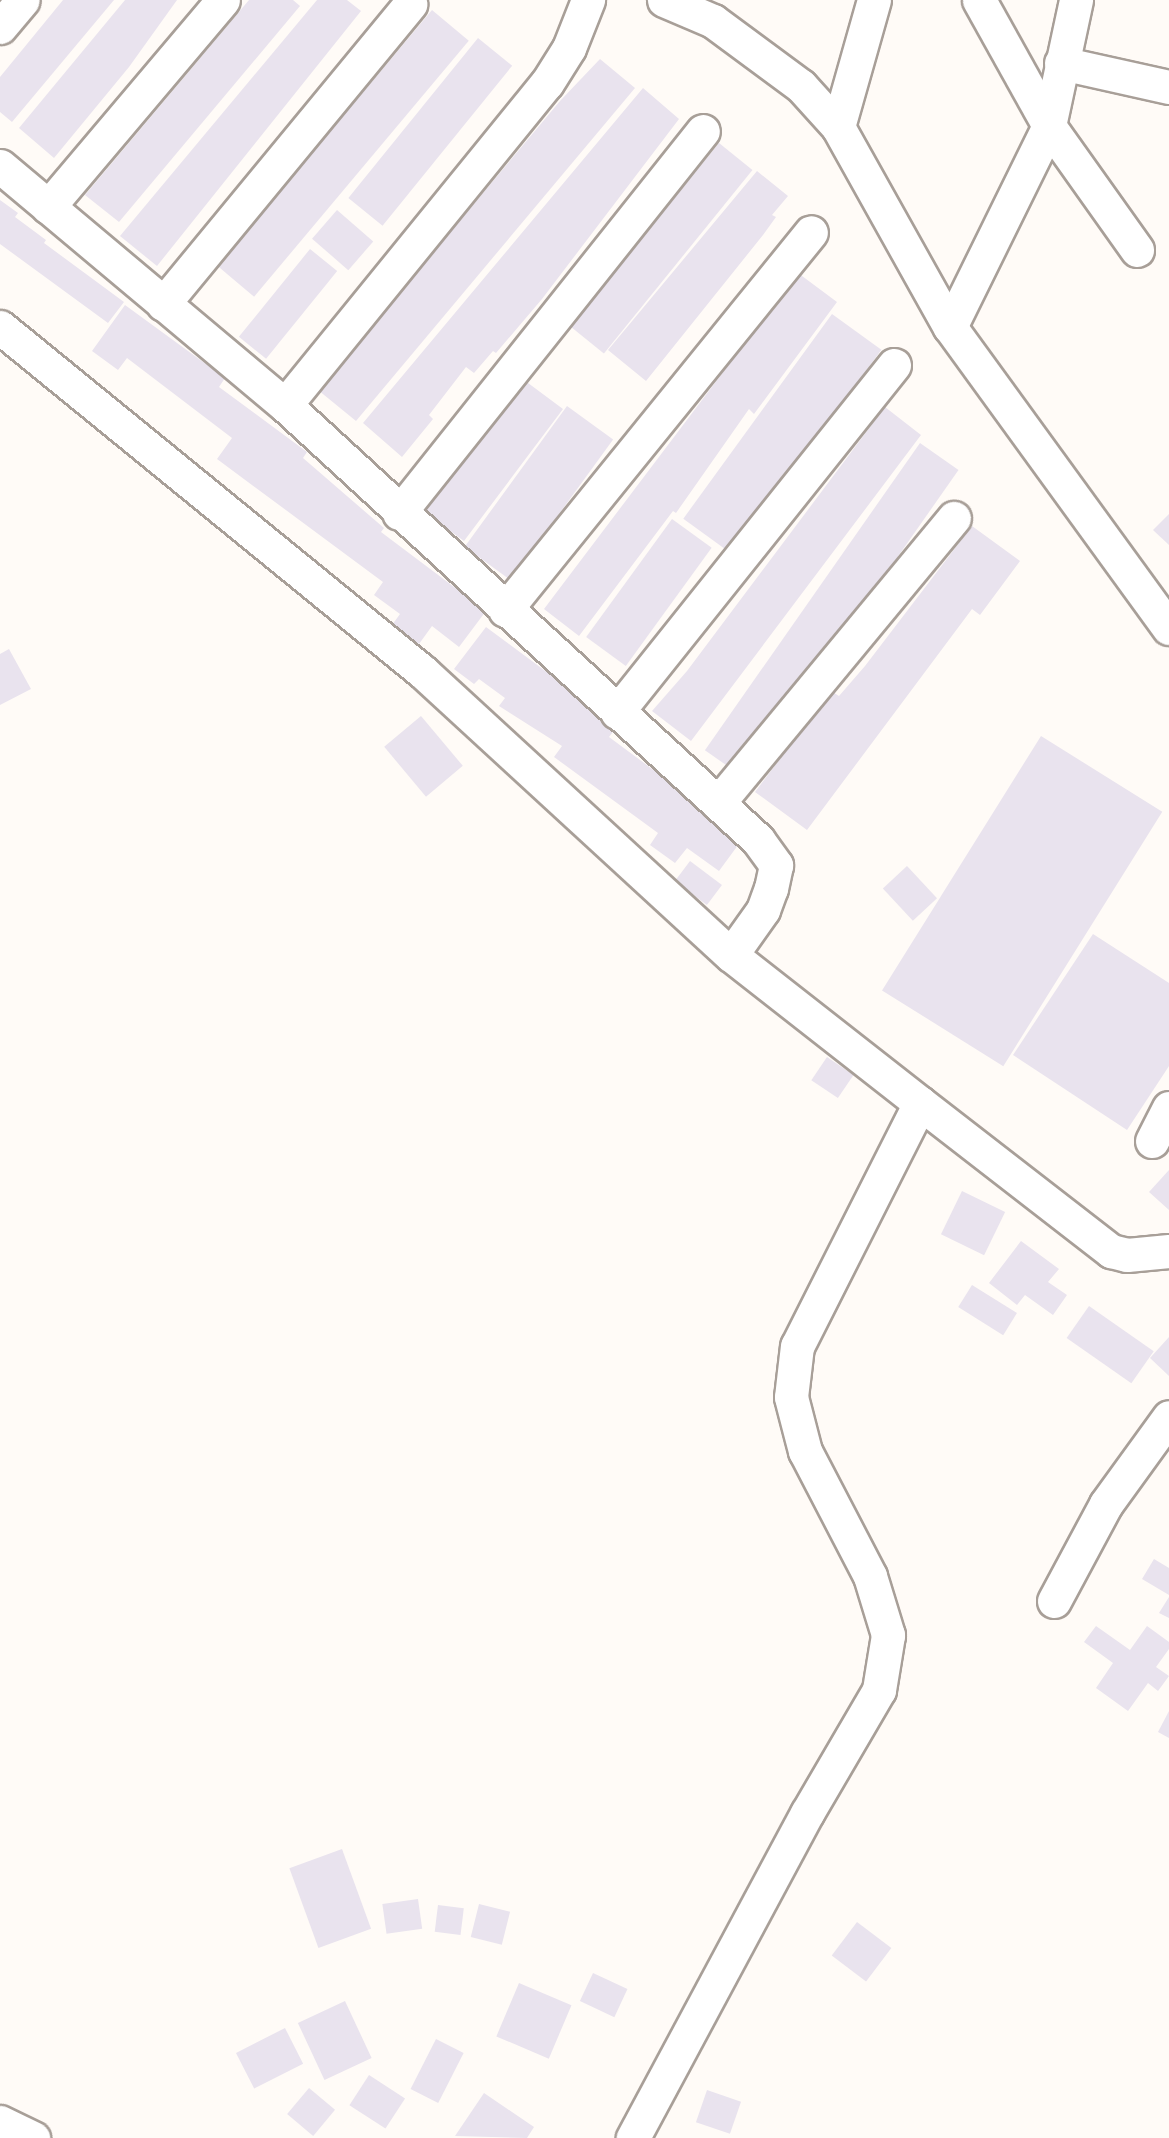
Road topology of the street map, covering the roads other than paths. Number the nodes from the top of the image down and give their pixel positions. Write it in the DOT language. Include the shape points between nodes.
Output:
graph roads {
  1 [pos="23,0"];
  2 [pos="222,0"];
  3 [pos="588,0"];
  4 [pos="664,0"];
  5 [pos="874,0"];
  6 [pos="979,0"];
  7 [pos="1076,0"];
  8 [pos="410,4"];
  9 [pos="0,27"];
  10 [pos="1061,63"];
  11 [pos="1169,87"];
  12 [pos="1049,126"];
  13 [pos="838,127"];
  14 [pos="703,130"];
  15 [pos="0,166"];
  16 [pos="48,207"];
  17 [pos="812,232"];
  18 [pos="1137,250"];
  19 [pos="163,304"];
  20 [pos="0,327"];
  21 [pos="950,327"];
  22 [pos="894,365"];
  23 [pos="285,405"];
  24 [pos="399,513"];
  25 [pos="954,518"];
  26 [pos="505,610"];
  27 [pos="1169,628"];
  28 [pos="616,712"];
  29 [pos="718,803"];
  30 [pos="731,955"];
  31 [pos="920,1104"];
  32 [pos="1169,1108"];
  33 [pos="1152,1141"];
  34 [pos="1169,1251"];
  35 [pos="1169,1417"];
  36 [pos="1054,1601"];
  37 [pos="0,2122"];
  38 [pos="33,2138"];
  39 [pos="633,2138"];
  1 -- 9 [label="street"];
  2 -- 16 [label="street"];
  3 -- 23 [label="street" via="569,48 547,83"];
  4 -- 13 [label="street" via="713,21 801,86"];
  5 -- 13 [label="street"];
  6 -- 12 [label="street"];
  7 -- 10 [label="street"];
  8 -- 19 [label="street"];
  10 -- 11 [label="street"];
  10 -- 12 [label="street"];
  12 -- 18 [label="street"];
  12 -- 21 [label="street"];
  13 -- 21 [label="street"];
  14 -- 24 [label="street"];
  15 -- 16 [label="street"];
  16 -- 19 [label="street"];
  17 -- 26 [label="street"];
  19 -- 23 [label="street"];
  20 -- 30 [label="street" via="423,672"];
  21 -- 27 [label="street"];
  22 -- 28 [label="street"];
  23 -- 24 [label="street"];
  24 -- 26 [label="street"];
  25 -- 29 [label="street"];
  26 -- 28 [label="street"];
  28 -- 29 [label="street"];
  29 -- 30 [label="street" via="758,840 776,865 763,910"];
  30 -- 31 [label="street"];
  31 -- 34 [label="street" via="1111,1251 1127,1255"];
  31 -- 39 [label="street" via="797,1346 791,1397 804,1451 870,1576 888,1635 879,1690 807,1813"];
  32 -- 33 [label="street"];
  35 -- 36 [label="street" via="1106,1504"];
  37 -- 38 [label="street"];
}
